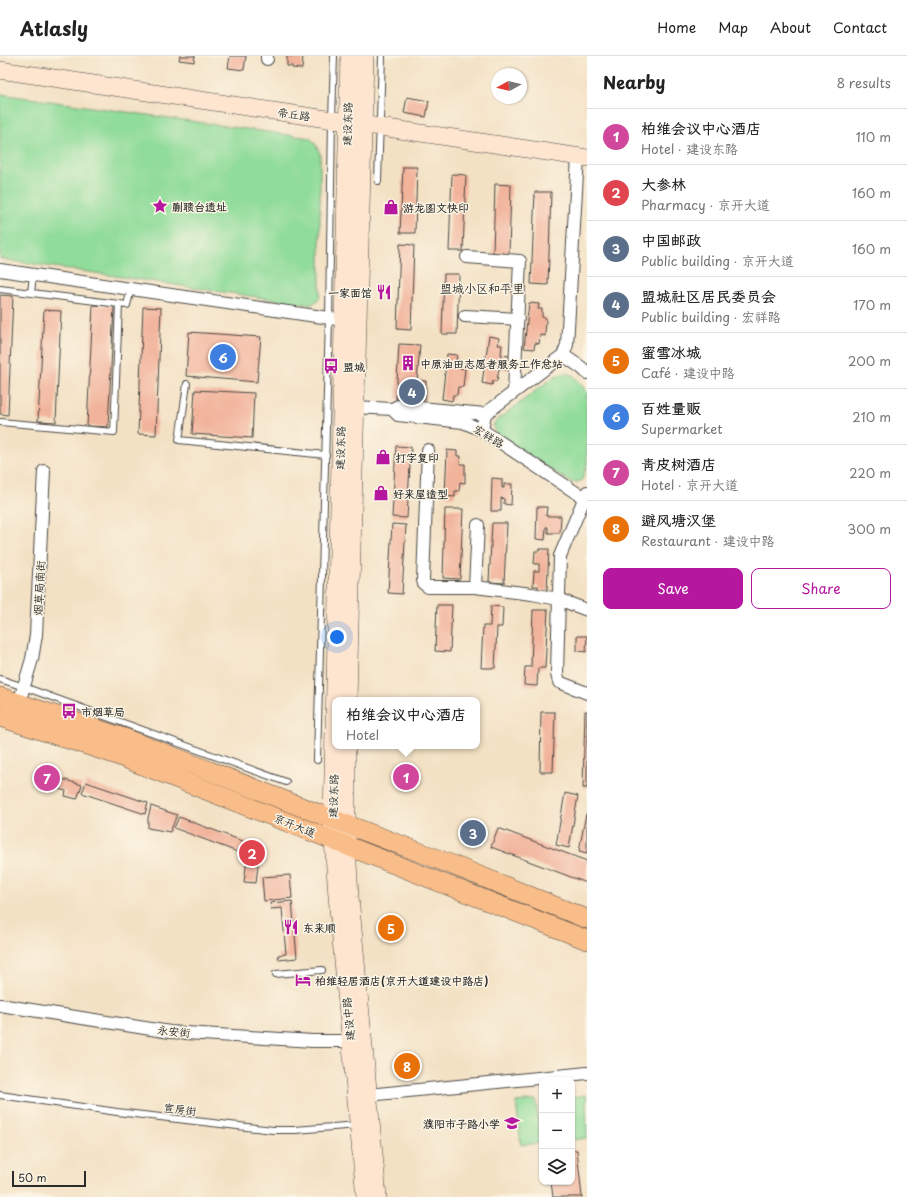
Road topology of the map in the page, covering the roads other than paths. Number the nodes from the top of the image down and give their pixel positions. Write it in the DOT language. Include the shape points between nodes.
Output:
graph roads {
  1 [pos="334,56"];
  2 [pos="349,56"];
  3 [pos="365,56"];
  4 [pos="382,56"];
  5 [pos="0,70"];
  6 [pos="339,120"];
  7 [pos="372,126"];
  8 [pos="583,158"];
  9 [pos="378,181"];
  10 [pos="467,257"];
  11 [pos="0,270"];
  12 [pos="33,275"];
  13 [pos="0,289"];
  14 [pos="131,289"];
  15 [pos="31,293"];
  16 [pos="120,304"];
  17 [pos="465,316"];
  18 [pos="336,319"];
  19 [pos="518,319"];
  20 [pos="563,355"];
  21 [pos="587,373"];
  22 [pos="187,384"];
  23 [pos="514,392"];
  24 [pos="355,407"];
  25 [pos="392,409"];
  26 [pos="485,414"];
  27 [pos="0,422"];
  28 [pos="482,430"];
  29 [pos="428,450"];
  30 [pos="326,455"];
  31 [pos="44,470"];
  32 [pos="586,497"];
  33 [pos="478,525"];
  34 [pos="475,587"];
  35 [pos="558,599"];
  36 [pos="587,610"];
  37 [pos="0,679"];
  38 [pos="587,693"];
  39 [pos="21,695"];
  40 [pos="0,697"];
  41 [pos="339,697"];
  42 [pos="348,697"];
  43 [pos="0,717"];
  44 [pos="339,749"];
  45 [pos="347,749"];
  46 [pos="316,760"];
  47 [pos="286,782"];
  48 [pos="340,822"];
  49 [pos="340,843"];
  50 [pos="587,919"];
  51 [pos="587,940"];
  52 [pos="322,970"];
  53 [pos="276,974"];
  54 [pos="0,1005"];
  55 [pos="350,1041"];
  56 [pos="587,1073"];
  57 [pos="0,1095"];
  58 [pos="368,1095"];
  59 [pos="358,1125"];
  60 [pos="365,1197"];
  61 [pos="378,1197"];
  1 -- 6 [label="lane"];
  2 -- 6 [label="main road, 建设东路"];
  3 -- 7 [label="main road, 建设东路"];
  4 -- 7 [label="lane"];
  5 -- 6 [label="main road, 帝丘路"];
  6 -- 7 [label="main road, 帝丘路"];
  6 -- 18 [label="main road, 建设东路"];
  7 -- 8 [label="main road, 帝丘路"];
  7 -- 9 [label="lane"];
  7 -- 24 [label="main road, 建设东路"];
  8 -- 20 [label="street" via="567,346"];
  10 -- 19 [label="street" via="520,261"];
  11 -- 12 [label="street"];
  12 -- 14 [label="street"];
  12 -- 15 [label="lane"];
  13 -- 15 [label="lane"];
  14 -- 16 [label="lane" via="127,305"];
  14 -- 18 [label="street"];
  15 -- 16 [label="lane"];
  16 -- 27 [label="lane" via="114,432"];
  17 -- 19 [label="street"];
  18 -- 30 [label="lane"];
  18 -- 41 [label="main road, 建设东路"];
  19 -- 23 [label="street"];
  20 -- 21 [label="street"];
  20 -- 23 [label="street"];
  22 -- 30 [label="lane" via="179,440"];
  23 -- 26 [label="street"];
  24 -- 25 [label="street, 宏祥路"];
  24 -- 42 [label="main road, 建设东路"];
  25 -- 26 [label="street" via="398,406"];
  25 -- 28 [label="street, 宏祥路" via="398,414 463,422"];
  26 -- 28 [label="street"];
  28 -- 32 [label="street, 宏祥路"];
  29 -- 34 [label="street" via="424,584 428,587"];
  30 -- 46 [label="lane"];
  31 -- 39 [label="street, 烟草局南街" via="36,635 32,660"];
  32 -- 35 [label="street" via="560,556"];
  33 -- 34 [label="street"];
  34 -- 35 [label="street"];
  35 -- 36 [label="street"];
  35 -- 38 [label="street" via="557,674 560,682"];
  37 -- 39 [label="lane"];
  39 -- 40 [label="main road, 京开大道"];
  39 -- 47 [label="lane"];
  39 -- 48 [label="main road, 京开大道" via="135,743"];
  43 -- 49 [label="main road, 京开大道" via="114,754"];
  44 -- 48 [label="main road, 建设东路"];
  45 -- 48 [label="main road, 建设东路"];
  48 -- 49 [label="main road, 建设东路"];
  48 -- 50 [label="main road, 京开大道"];
  49 -- 51 [label="main road, 京开大道"];
  49 -- 55 [label="main road, 建设中路"];
  49 -- 58 [label="main road, 建设中路" via="350,897"];
  52 -- 53 [label="lane"];
  54 -- 55 [label="street, 永安街" via="170,1032"];
  55 -- 59 [label="main road, 建设中路"];
  56 -- 58 [label="street"];
  57 -- 59 [label="lane, 宣房街" via="117,1112 274,1130"];
  58 -- 61 [label="main road, 建设中路"];
  59 -- 60 [label="main road, 建设中路"];
}
